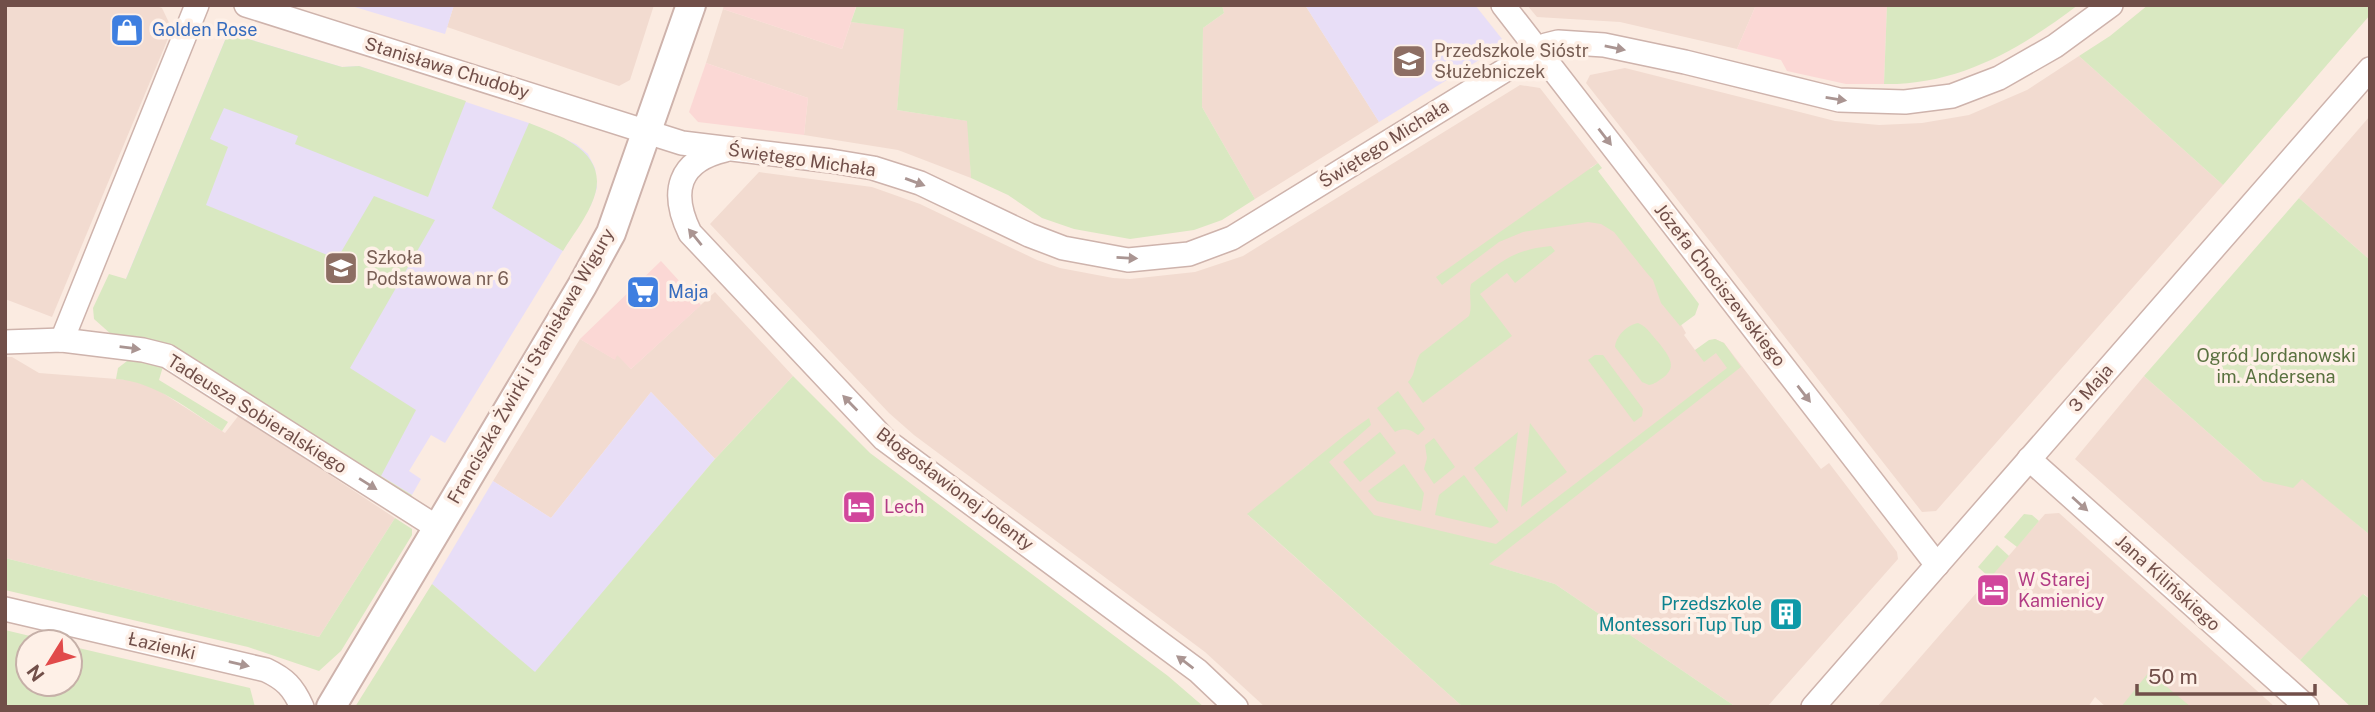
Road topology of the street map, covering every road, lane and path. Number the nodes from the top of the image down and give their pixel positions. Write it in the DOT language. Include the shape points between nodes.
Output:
graph roads {
  1 [pos="197,5"];
  2 [pos="246,5"];
  3 [pos="691,5"];
  4 [pos="1503,5"];
  5 [pos="2111,5"];
  6 [pos="1537,50"];
  7 [pos="2370,69"];
  8 [pos="647,131"];
  9 [pos="728,150"];
  10 [pos="62,340"];
  11 [pos="5,342"];
  12 [pos="2029,459"];
  13 [pos="438,528"];
  14 [pos="1937,565"];
  15 [pos="5,609"];
  16 [pos="302,707"];
  17 [pos="331,707"];
  18 [pos="1236,707"];
  19 [pos="1813,707"];
  20 [pos="2307,707"];
  1 -- 10 [label="street"];
  2 -- 8 [label="street, Stanisława Chudoby"];
  3 -- 8 [label="street, Franciszka Żwirki i Stanisława Wigury"];
  4 -- 6 [label="street, Józefa Chociszewskiego"];
  6 -- 5 [label="street, Świętego Michała, one-way" via="1558,42 1604,45 1839,100 1905,102 1952,96 1999,78 2055,46"];
  9 -- 6 [label="street, Świętego Michała, one-way" via="873,168 920,183 1063,248 1128,260 1189,254 1233,238"];
  6 -- 14 [label="street, Józefa Chociszewskiego, one-way"];
  7 -- 12 [label="street, 3 Maja"];
  8 -- 9 [label="street, Świętego Michała"];
  8 -- 13 [label="street, Franciszka Żwirki i Stanisława Wigury" via="611,233"];
  18 -- 9 [label="street, Błogosławionej Jolenty, one-way" via="1198,671 884,439 690,233 681,214 679,188 698,161"];
  10 -- 11 [label="street, Tadeusza Sobieralskiego"];
  10 -- 13 [label="street, Tadeusza Sobieralskiego, one-way" via="167,356"];
  12 -- 14 [label="street, 3 Maja"];
  12 -- 20 [label="street, Jana Kilińskiego, one-way"];
  13 -- 17 [label="street, Franciszka Żwirki i Stanisława Wigury"];
  14 -- 19 [label="street, 3 Maja"];
  15 -- 16 [label="street, Łazienki, one-way" via="266,670 292,686"];
}
